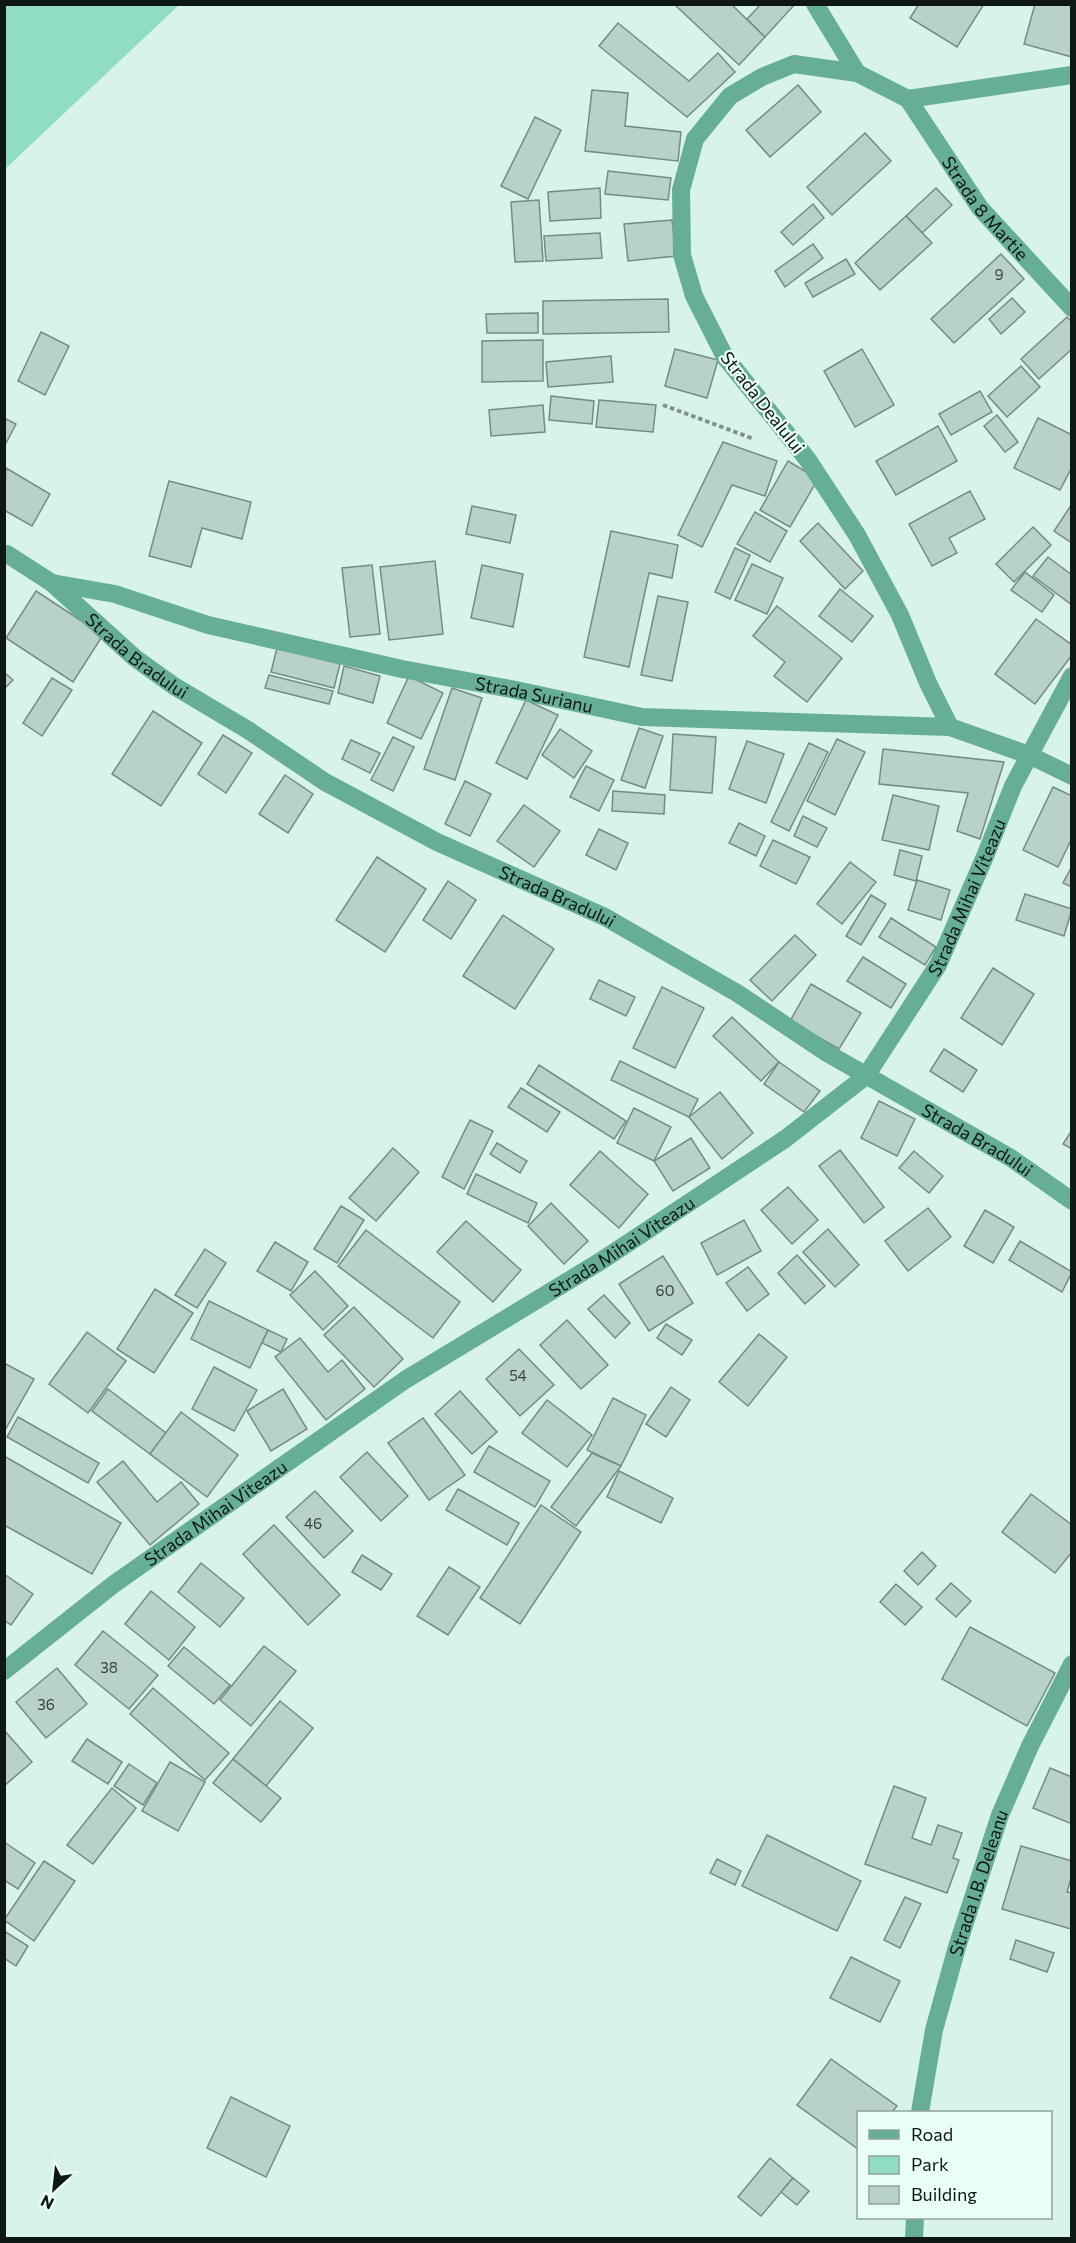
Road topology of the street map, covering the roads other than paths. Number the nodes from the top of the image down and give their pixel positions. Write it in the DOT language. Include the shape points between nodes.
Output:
graph roads {
  1 [pos="815,4"];
  2 [pos="857,73"];
  3 [pos="1071,75"];
  4 [pos="908,99"];
  5 [pos="1071,308"];
  6 [pos="7,554"];
  7 [pos="52,583"];
  8 [pos="1071,676"];
  9 [pos="950,727"];
  10 [pos="1029,755"];
  11 [pos="1071,776"];
  12 [pos="866,1076"];
  13 [pos="1071,1201"];
  14 [pos="1071,1664"];
  15 [pos="4,1671"];
  16 [pos="920,2111"];
  17 [pos="915,2219"];
  18 [pos="914,2238"];
  1 -- 2 [label="street"];
  2 -- 4 [label="street, Strada Dealului"];
  2 -- 9 [label="street, Strada Dealului" via="794,64 730,96 695,140 681,190 682,255 694,296 725,357 808,460 857,535 900,615"];
  3 -- 4 [label="street"];
  4 -- 5 [label="street, Strada 8 Martie" via="980,208"];
  6 -- 7 [label="street, Strada Surianu"];
  7 -- 9 [label="street, Strada Surianu" via="115,594 208,625 642,717"];
  7 -- 12 [label="street, Strada Bradului" via="135,658 324,782 437,842 605,917 737,993"];
  8 -- 10 [label="street, Strada Mihai Viteazu"];
  9 -- 10 [label="street, Strada Surianu"];
  10 -- 11 [label="street, Strada Surianu"];
  10 -- 12 [label="street, Strada Mihai Viteazu" via="938,965"];
  12 -- 13 [label="street, Strada Bradului" via="1011,1158"];
  12 -- 15 [label="street, Strada Mihai Viteazu" via="785,1139 600,1261 405,1380 114,1584"];
  14 -- 16 [label="street, Strada I.B. Deleanu" via="1000,1815 934,2030"];
  17 -- 18 [label="street"];
}
